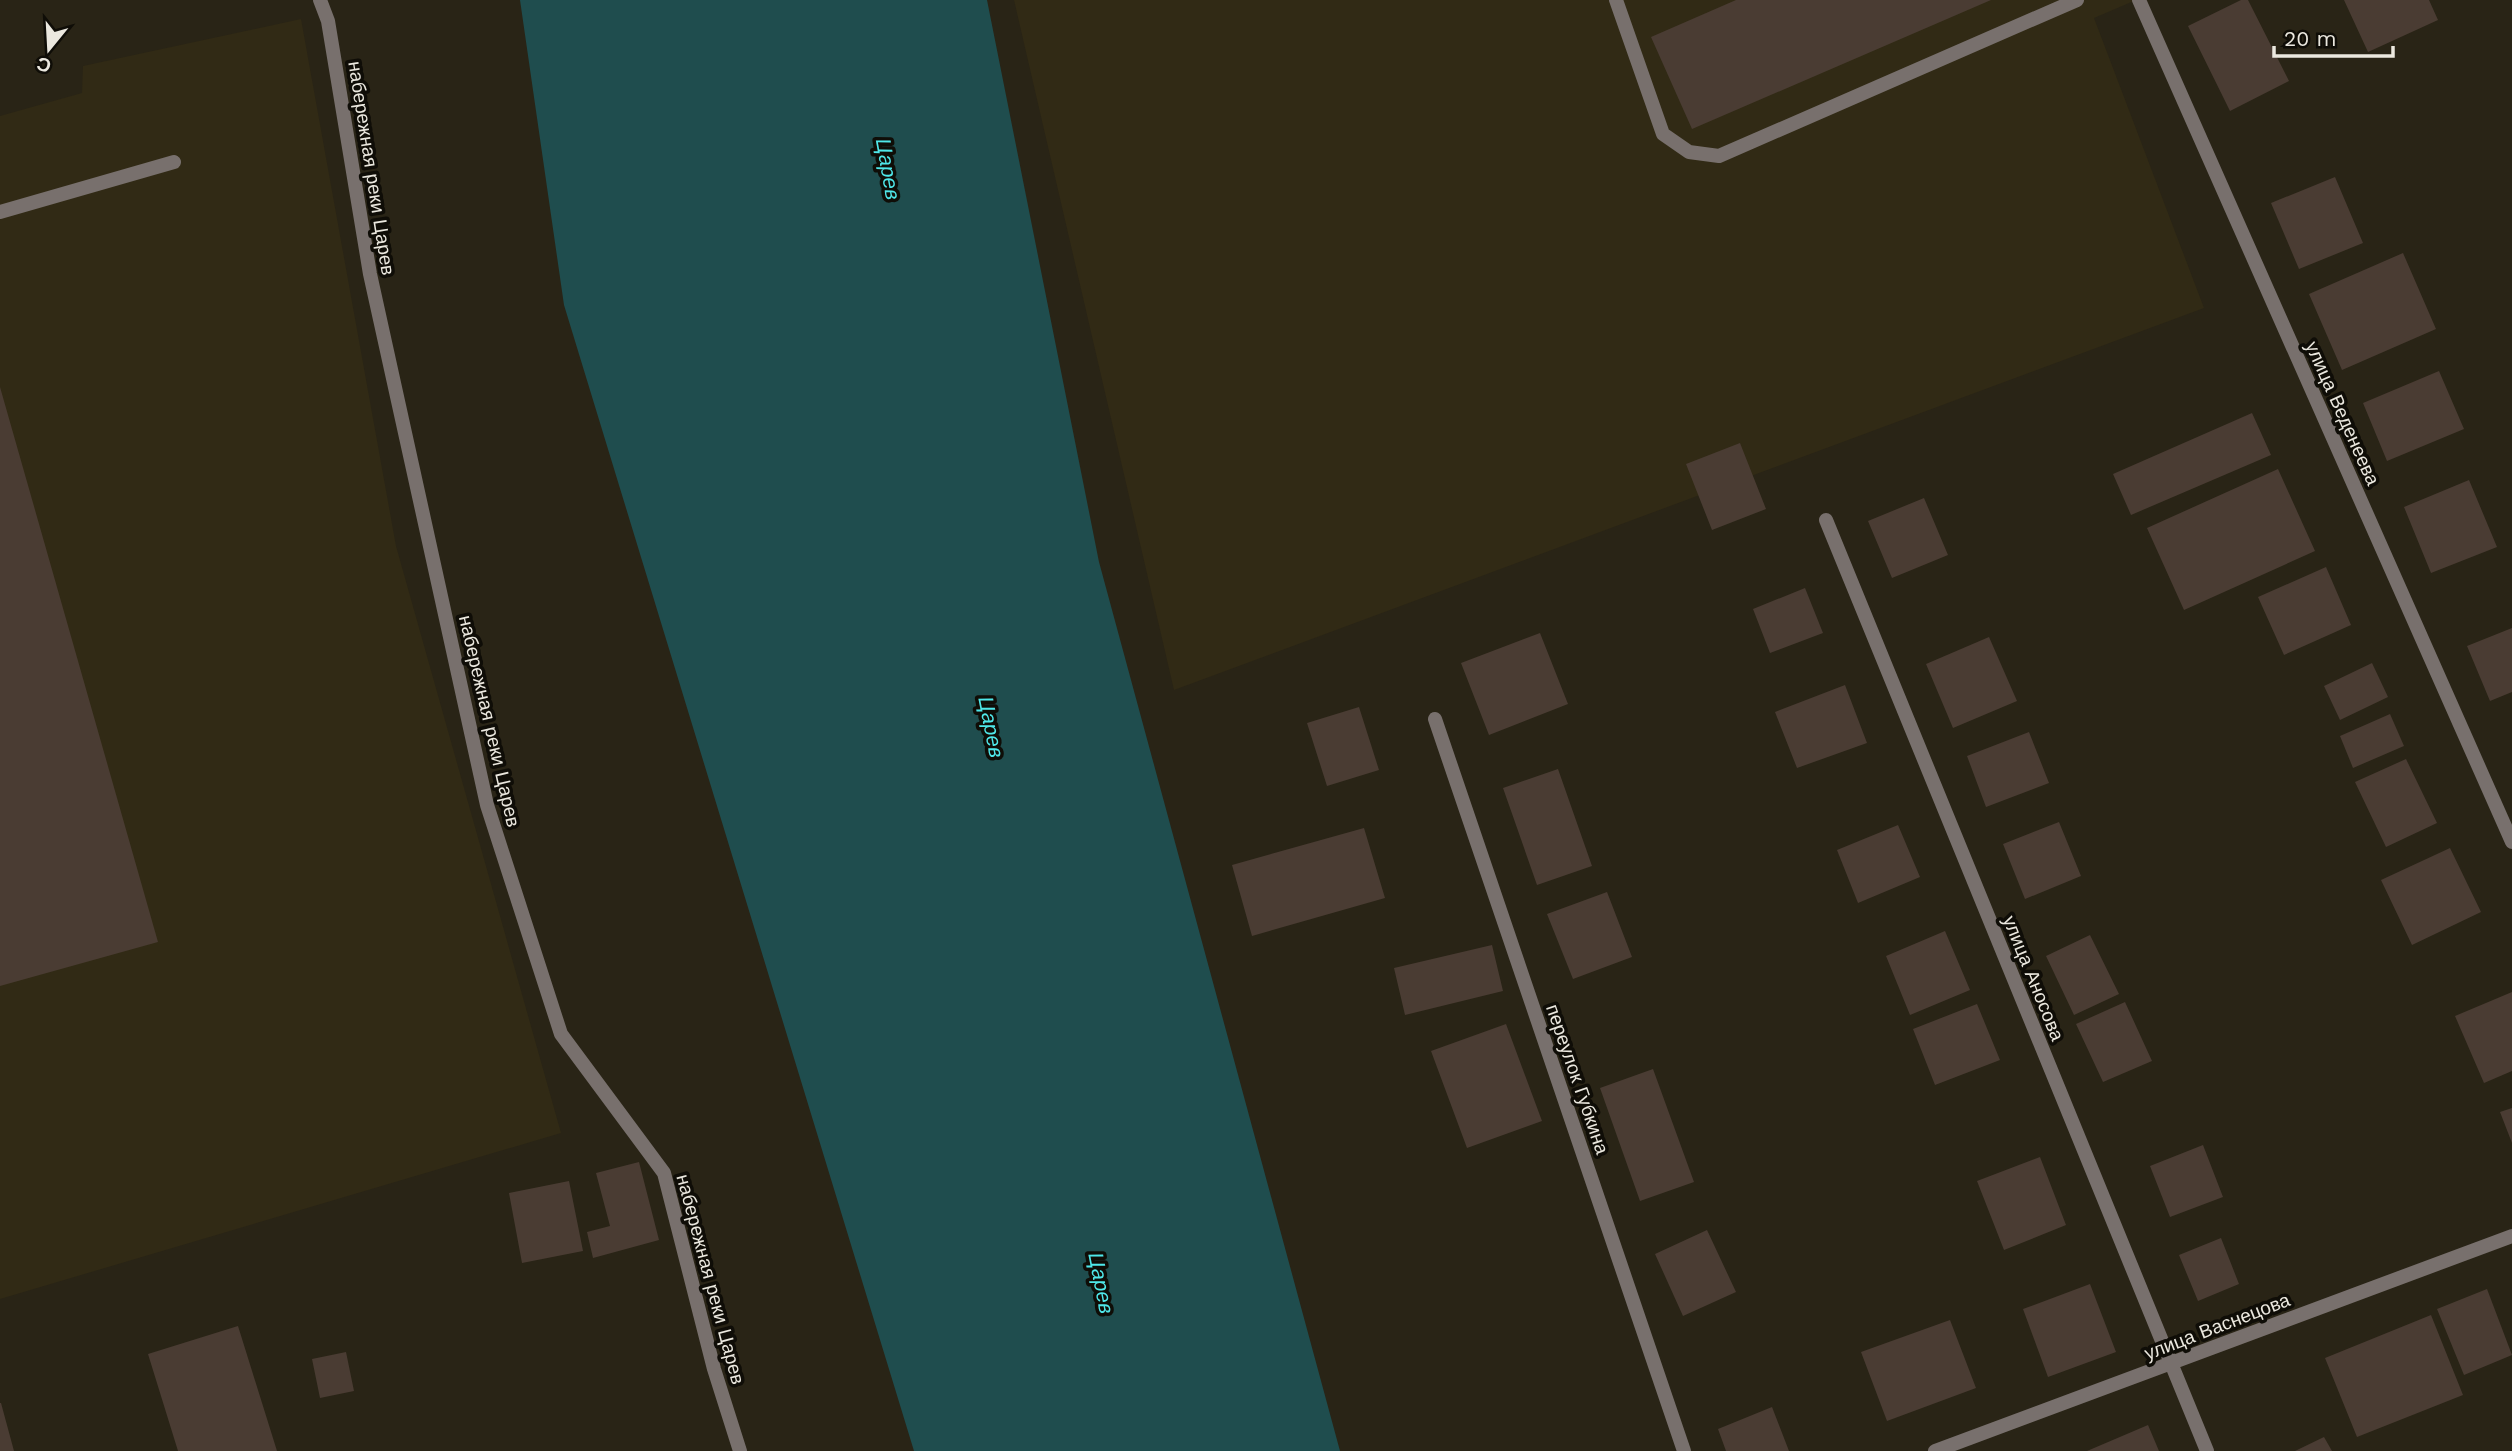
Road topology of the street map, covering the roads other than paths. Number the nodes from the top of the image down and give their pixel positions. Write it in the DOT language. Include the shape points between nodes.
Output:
graph roads {
  1 [pos="320,0"];
  2 [pos="1616,0"];
  3 [pos="2077,0"];
  4 [pos="2139,0"];
  5 [pos="174,162"];
  6 [pos="0,212"];
  7 [pos="1826,520"];
  8 [pos="1435,719"];
  9 [pos="2512,842"];
  10 [pos="2512,1236"];
  11 [pos="2171,1364"];
  12 [pos="740,1451"];
  13 [pos="1684,1451"];
  14 [pos="1935,1451"];
  15 [pos="2207,1451"];
  1 -- 12 [label="street, набережная реки Царев" via="328,21 370,274 487,805 561,1034 664,1173"];
  2 -- 3 [label="street" via="1663,134 1689,152 1719,156"];
  4 -- 9 [label="street, улица Веденеева"];
  5 -- 6 [label="street"];
  7 -- 11 [label="street, улица Аносова"];
  8 -- 13 [label="street, переулок Губкина"];
  10 -- 11 [label="street, улица Васнецова"];
  11 -- 14 [label="street, улица Васнецова"];
  11 -- 15 [label="street, улица Аносова"];
}
